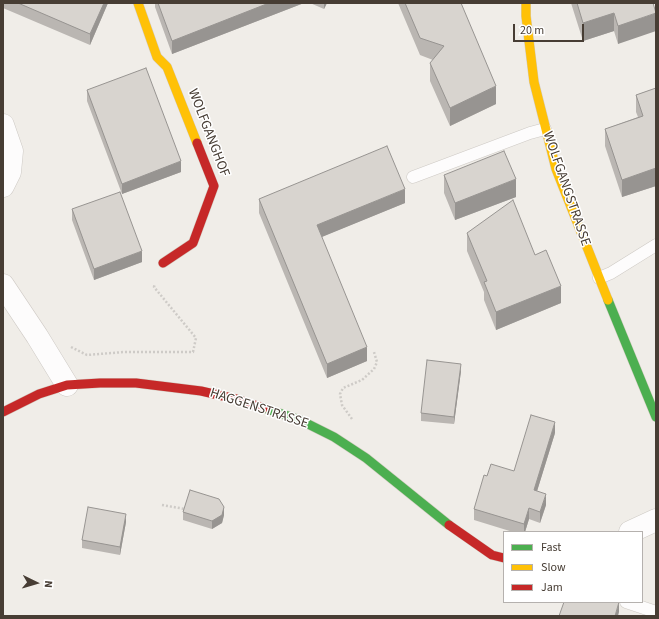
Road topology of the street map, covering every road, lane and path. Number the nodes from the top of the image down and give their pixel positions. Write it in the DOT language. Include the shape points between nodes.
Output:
graph roads {
  1 [pos="138,3"];
  2 [pos="526,3"];
  3 [pos="3,125"];
  4 [pos="545,129"];
  5 [pos="413,177"];
  6 [pos="3,186"];
  7 [pos="656,245"];
  8 [pos="163,264"];
  9 [pos="599,278"];
  10 [pos="3,285"];
  11 [pos="68,346"];
  12 [pos="374,352"];
  13 [pos="67,385"];
  14 [pos="3,412"];
  15 [pos="656,417"];
  16 [pos="353,421"];
  17 [pos="162,505"];
  18 [pos="185,509"];
  19 [pos="656,520"];
  20 [pos="632,531"];
  21 [pos="503,558"];
  22 [pos="629,603"];
  23 [pos="656,612"];
  1 -- 8 [label="street, WOLFGANGHOF" via="157,57 168,67 214,186 193,243"];
  2 -- 4 [label="street, WOLFGANGSTRASSE" via="534,82"];
  3 -- 6 [label="street" via="12,151 10,172"];
  4 -- 5 [label="lane"];
  4 -- 9 [label="street, WOLFGANGSTRASSE" via="556,169"];
  7 -- 9 [label="lane"];
  8 -- 11 [label="path" via="154,287 196,338 193,352 87,355"];
  9 -- 15 [label="street, WOLFGANGSTRASSE"];
  10 -- 13 [label="street"];
  12 -- 16 [label="path" via="374,369 362,380 343,388 340,394 342,405"];
  13 -- 14 [label="street, HAGGENSTRASSE" via="39,394"];
  13 -- 21 [label="street, HAGGENSTRASSE" via="136,383 202,391 300,420 334,437 366,458 445,522 492,555"];
  17 -- 18 [label="path"];
  19 -- 20 [label="street"];
  22 -- 23 [label="lane"];
}
